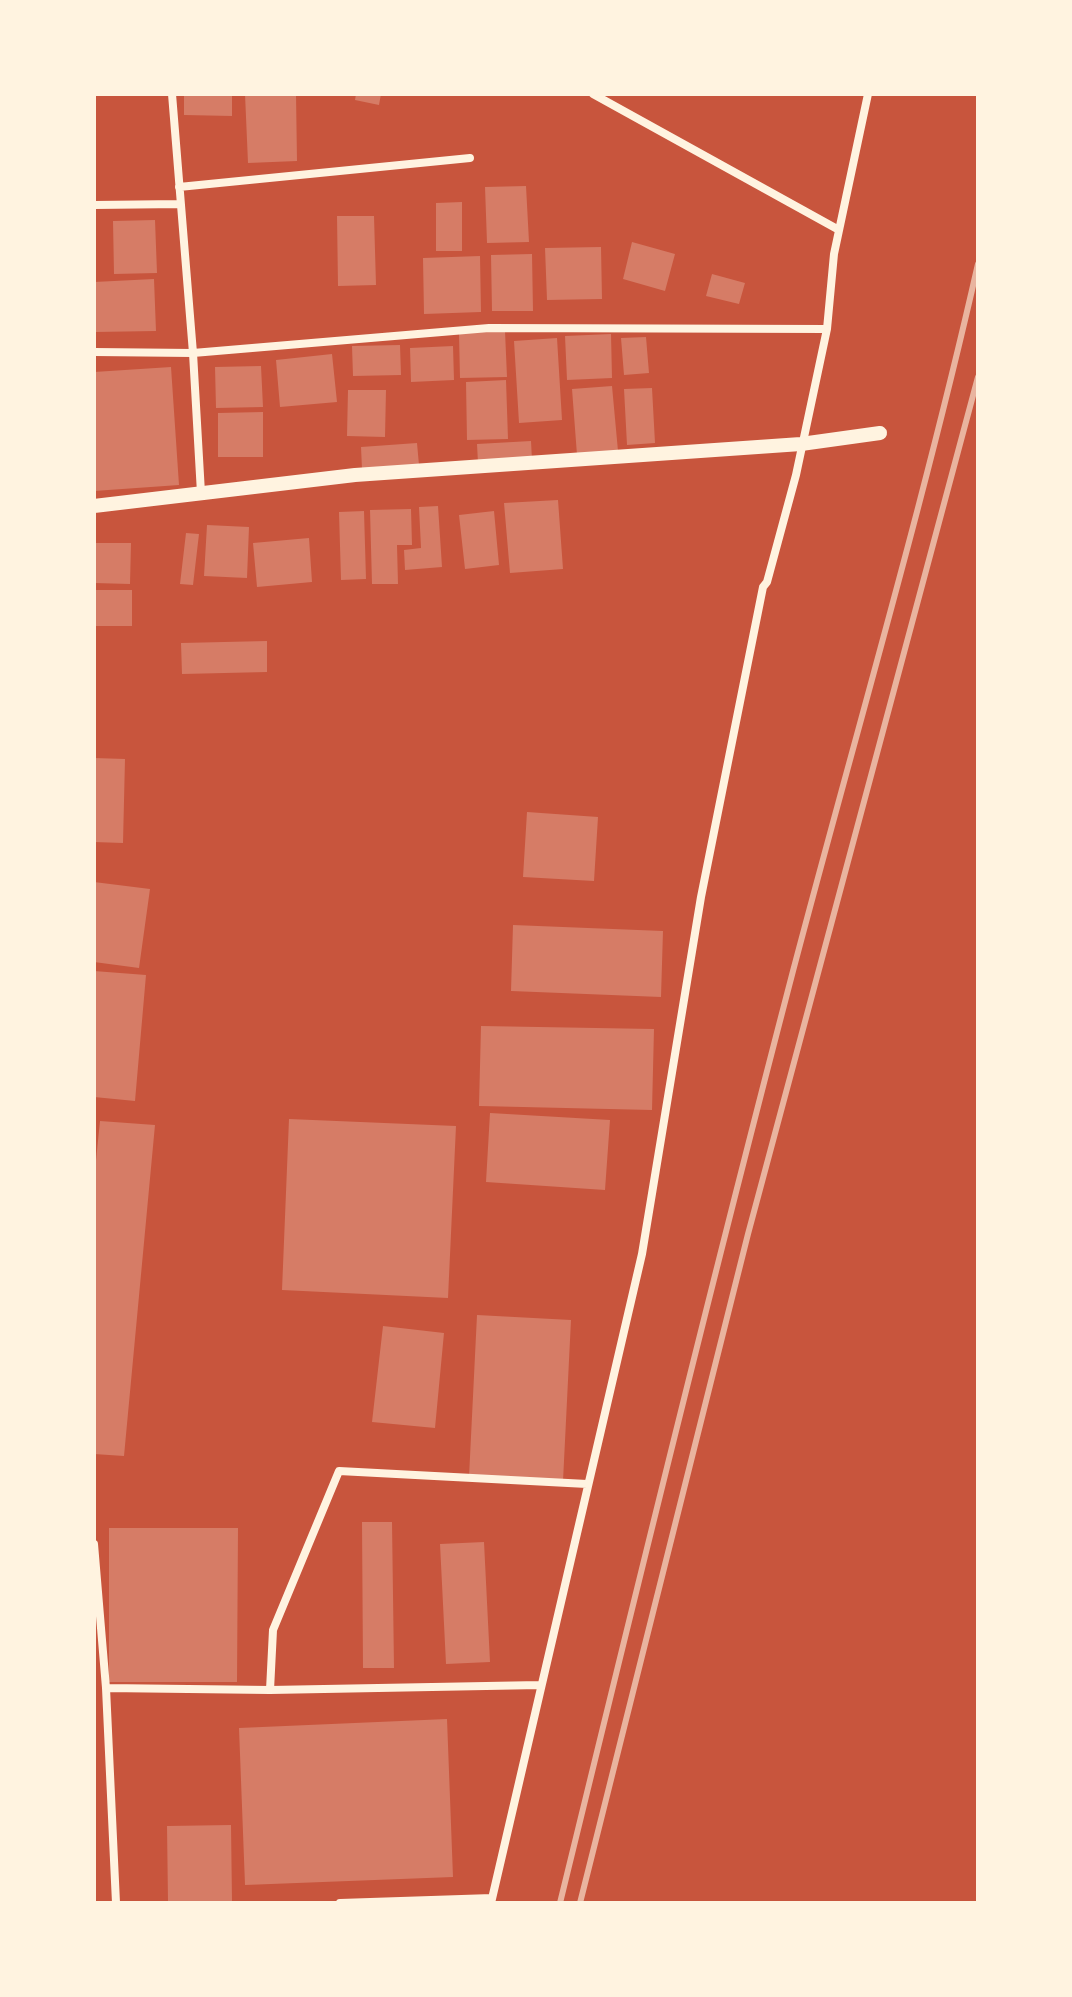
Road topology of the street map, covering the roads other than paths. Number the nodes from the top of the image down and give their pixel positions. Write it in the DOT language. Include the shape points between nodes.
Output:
graph roads {
  1 [pos="172,94"];
  2 [pos="593,94"];
  3 [pos="868,94"];
  4 [pos="470,158"];
  5 [pos="179,187"];
  6 [pos="180,204"];
  7 [pos="94,205"];
  8 [pos="839,230"];
  9 [pos="827,329"];
  10 [pos="94,352"];
  11 [pos="193,353"];
  12 [pos="880,433"];
  13 [pos="801,444"];
  14 [pos="201,493"];
  15 [pos="94,506"];
  16 [pos="587,1484"];
  17 [pos="94,1544"];
  18 [pos="104,1664"];
  19 [pos="94,1665"];
  20 [pos="540,1685"];
  21 [pos="106,1688"];
  22 [pos="270,1690"];
  23 [pos="491,1901"];
  24 [pos="116,1903"];
  25 [pos="340,1903"];
  1 -- 5 [label="street"];
  2 -- 8 [label="street"];
  3 -- 8 [label="street"];
  4 -- 5 [label="street"];
  5 -- 6 [label="street"];
  6 -- 7 [label="street"];
  6 -- 11 [label="street"];
  8 -- 9 [label="street"];
  9 -- 11 [label="street" via="489,328"];
  9 -- 13 [label="street"];
  10 -- 11 [label="street"];
  11 -- 14 [label="street"];
  12 -- 13 [label="street"];
  13 -- 14 [label="street" via="355,475"];
  13 -- 16 [label="street" via="763,587 701,897 642,1254"];
  14 -- 15 [label="street"];
  16 -- 20 [label="street"];
  16 -- 22 [label="street" via="339,1471 273,1630"];
  17 -- 18 [label="street"];
  18 -- 19 [label="street"];
  18 -- 21 [label="street"];
  20 -- 22 [label="street"];
  20 -- 23 [label="street"];
  21 -- 22 [label="street"];
  21 -- 24 [label="street"];
  23 -- 25 [label="street"];
}
